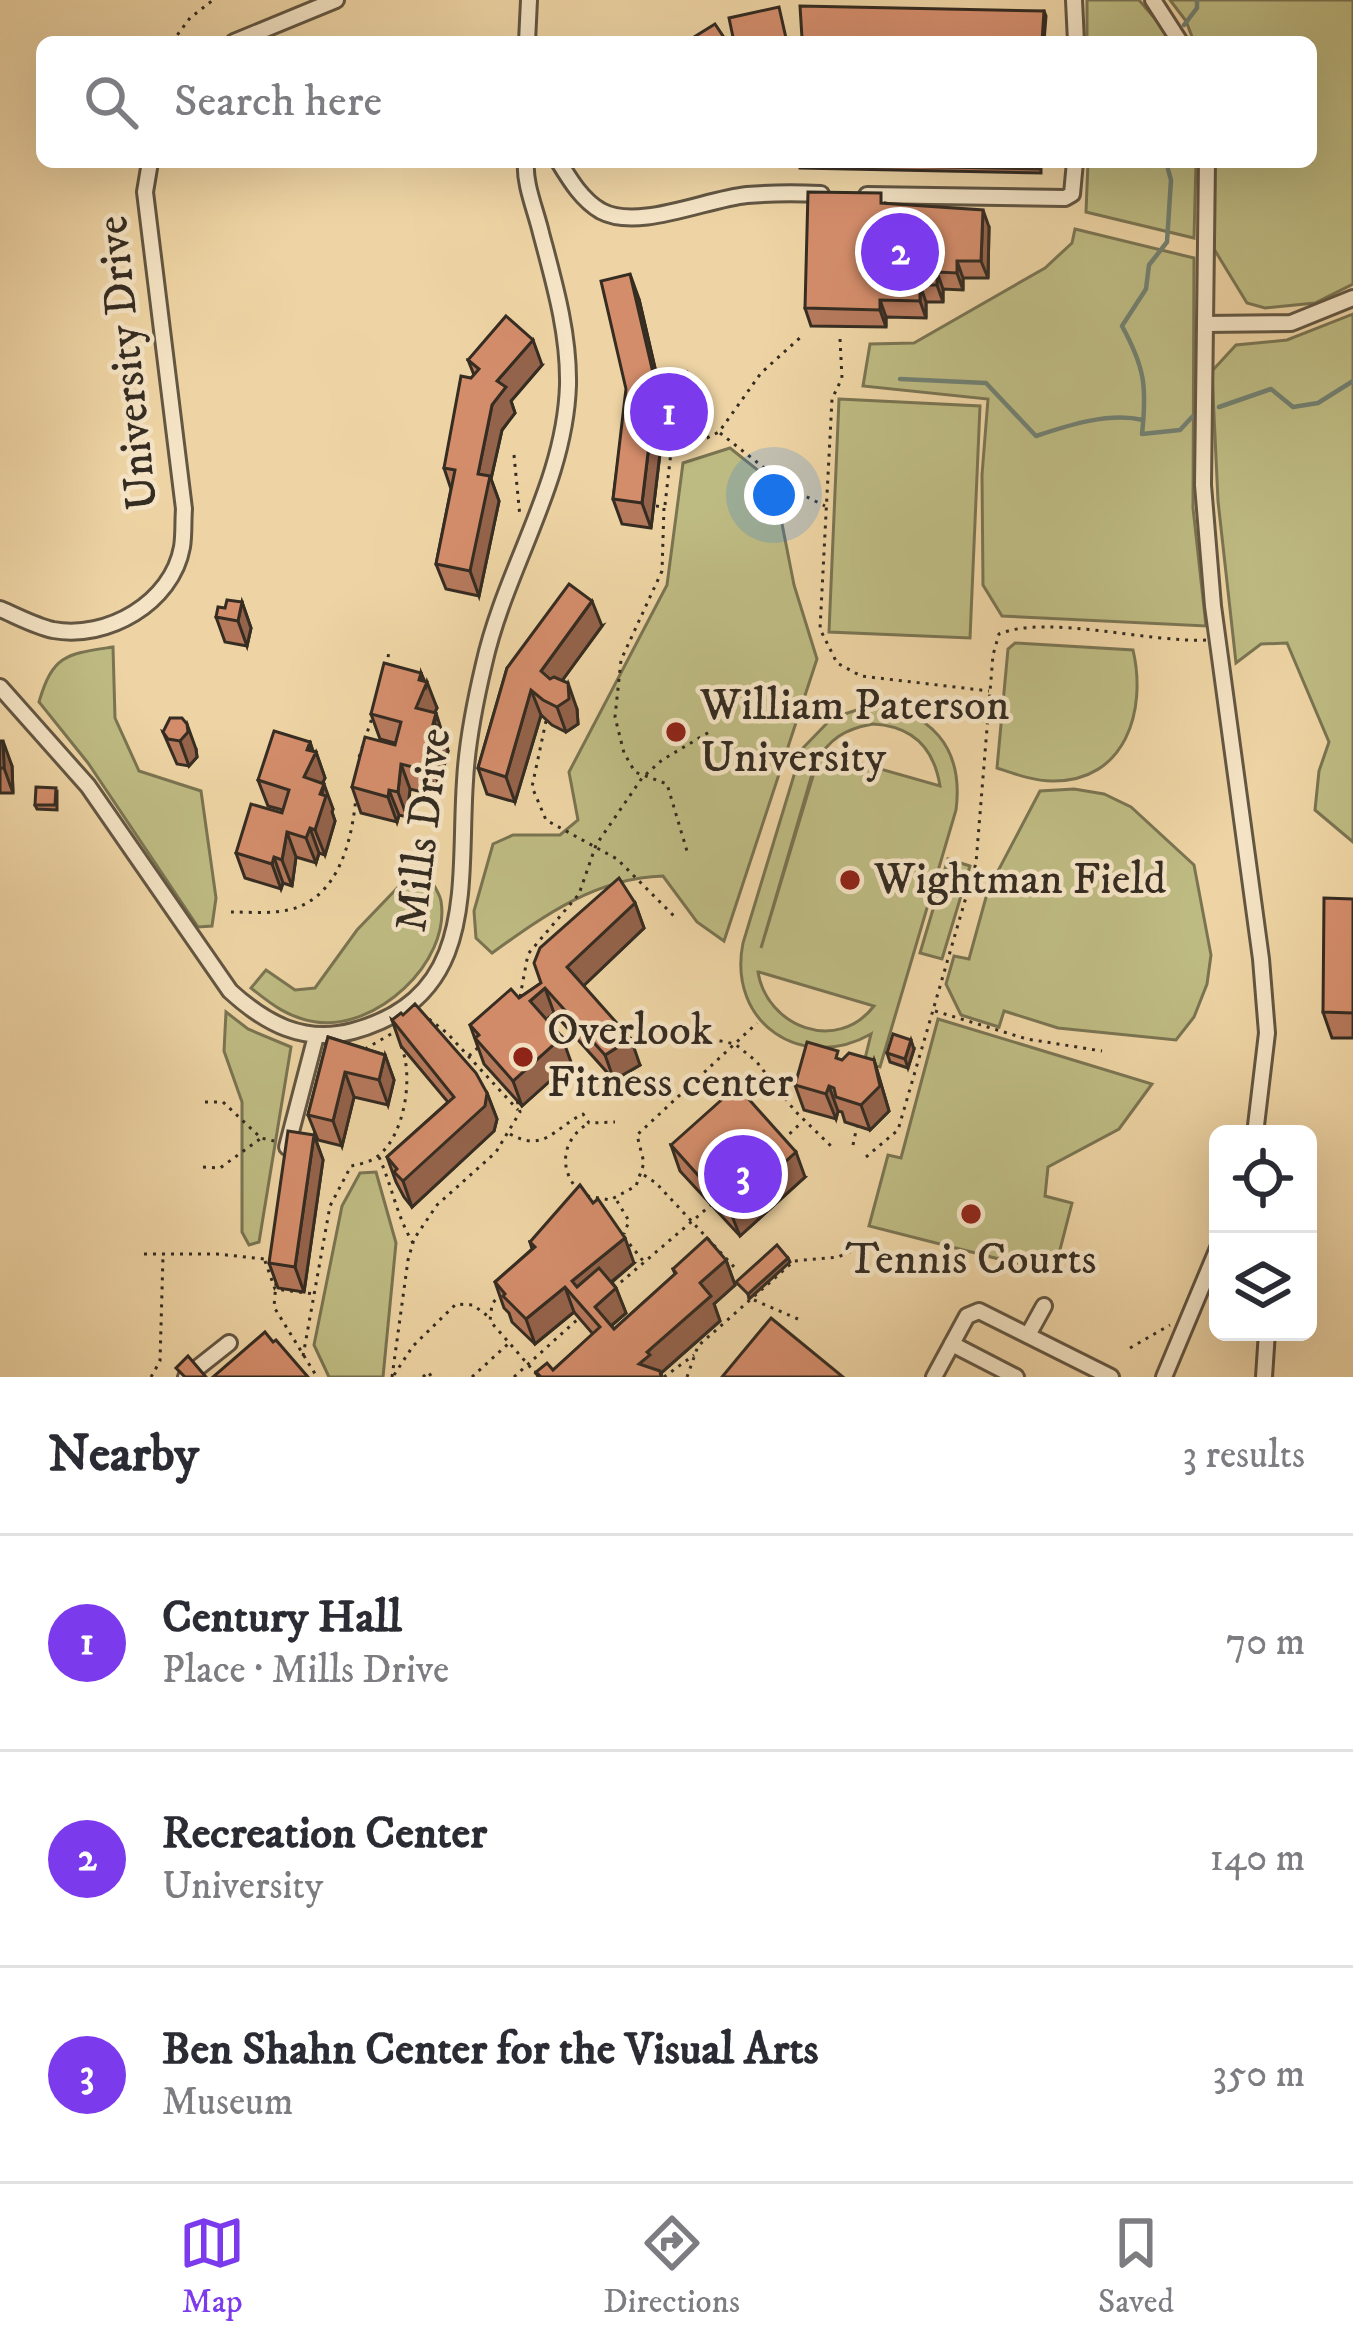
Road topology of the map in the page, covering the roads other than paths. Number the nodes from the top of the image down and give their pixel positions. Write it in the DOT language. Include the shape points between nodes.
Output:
graph roads {
  1 [pos="336,0"];
  2 [pos="529,0"];
  3 [pos="1074,0"];
  4 [pos="1153,0"];
  5 [pos="249,36"];
  6 [pos="527,36"];
  7 [pos="1076,36"];
  8 [pos="1176,36"];
  9 [pos="149,168"];
  10 [pos="525,168"];
  11 [pos="563,168"];
  12 [pos="1074,168"];
  13 [pos="1207,168"];
  14 [pos="829,194"];
  15 [pos="852,194"];
  16 [pos="1353,298"];
  17 [pos="1205,325"];
  18 [pos="0,610"];
  19 [pos="0,688"];
  20 [pos="316,1036"];
  21 [pos="1256,1125"];
  22 [pos="284,1164"];
  23 [pos="1209,1273"];
  24 [pos="1044,1306"];
  25 [pos="1028,1335"];
  26 [pos="1266,1341"];
  27 [pos="230,1343"];
  28 [pos="952,1344"];
  29 [pos="186,1377"];
  30 [pos="934,1377"];
  31 [pos="1016,1377"];
  32 [pos="1111,1377"];
  33 [pos="1164,1377"];
  34 [pos="1264,1377"];
  1 -- 5 [label="street"];
  2 -- 6 [label="street"];
  3 -- 7 [label="street"];
  4 -- 8 [label="street"];
  9 -- 18 [label="street, University Drive" via="145,192 184,509 182,549 146,606 112,625 51,630"];
  10 -- 20 [label="street, Mills Drive" via="560,303 568,385 556,464 484,658 452,944 425,988 398,1012"];
  11 -- 14 [label="street" via="589,201 620,216 744,195"];
  12 -- 15 [label="street" via="1065,199"];
  13 -- 17 [label="street"];
  16 -- 17 [label="street" via="1291,323"];
  17 -- 21 [label="street" via="1203,448 1218,640 1267,1033"];
  19 -- 20 [label="street" via="88,786 230,992 280,1027"];
  20 -- 22 [label="street"];
  23 -- 33 [label="street"];
  24 -- 25 [label="street"];
  25 -- 28 [label="street" via="979,1311 967,1316"];
  25 -- 32 [label="street"];
  26 -- 34 [label="street"];
  27 -- 29 [label="street"];
  28 -- 30 [label="street"];
  28 -- 31 [label="street"];
}
